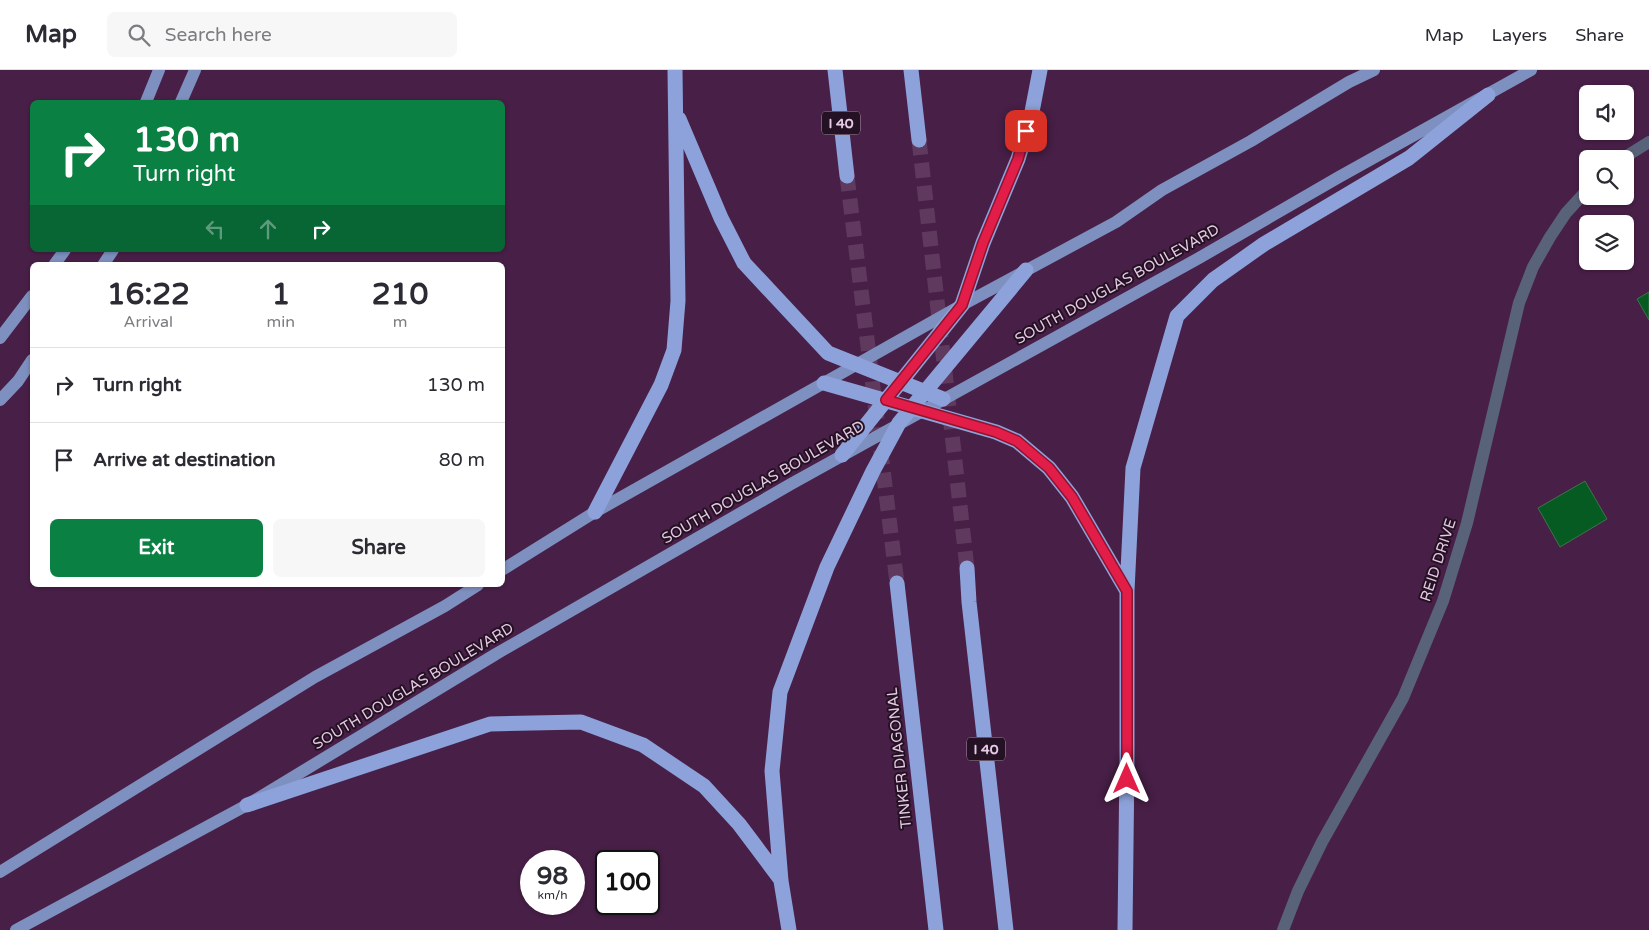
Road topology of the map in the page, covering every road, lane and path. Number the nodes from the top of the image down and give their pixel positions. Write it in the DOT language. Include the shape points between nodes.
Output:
graph roads {
  1 [pos="159,70"];
  2 [pos="195,70"];
  3 [pos="676,70"];
  4 [pos="835,70"];
  5 [pos="911,70"];
  6 [pos="1040,70"];
  7 [pos="1374,70"];
  8 [pos="1531,70"];
  9 [pos="1488,95"];
  10 [pos="147,100"];
  11 [pos="183,100"];
  12 [pos="677,113"];
  13 [pos="919,140"];
  14 [pos="1649,142"];
  15 [pos="1634,151"];
  16 [pos="847,176"];
  17 [pos="1579,199"];
  18 [pos="1026,270"];
  19 [pos="30,299"];
  20 [pos="962,305"];
  21 [pos="0,338"];
  22 [pos="30,363"];
  23 [pos="857,365"];
  24 [pos="900,382"];
  25 [pos="824,383"];
  26 [pos="925,392"];
  27 [pos="943,399"];
  28 [pos="0,400"];
  29 [pos="886,400"];
  30 [pos="912,408"];
  31 [pos="898,423"];
  32 [pos="842,455"];
  33 [pos="595,512"];
  34 [pos="505,568"];
  35 [pos="967,568"];
  36 [pos="897,583"];
  37 [pos="475,587"];
  38 [pos="1127,591"];
  39 [pos="247,805"];
  40 [pos="0,872"];
  41 [pos="782,881"];
  42 [pos="16,930"];
  43 [pos="789,930"];
  44 [pos="936,930"];
  45 [pos="1006,930"];
  46 [pos="1125,930"];
  47 [pos="1283,930"];
  1 -- 10 [label="main road"];
  2 -- 11 [label="main road"];
  3 -- 12 [label="highway"];
  4 -- 16 [label="highway, I 40"];
  5 -- 13 [label="highway"];
  6 -- 20 [label="highway" via="1031,117 1018,159 983,243"];
  7 -- 18 [label="main road" via="1162,190 1116,222"];
  8 -- 9 [label="main road, SOUTH DOUGLAS BOULEVARD"];
  9 -- 27 [label="main road, SOUTH DOUGLAS BOULEVARD"];
  9 -- 38 [label="highway" via="1409,158 1242,259 1213,280 1177,316 1132,468"];
  12 -- 23 [label="highway" via="721,218 744,263 828,353"];
  12 -- 33 [label="highway" via="678,301 674,350 661,385"];
  14 -- 15 [label="street"];
  17 -- 47 [label="street, REID DRIVE" via="1550,237 1533,267 1519,303 1467,523 1443,601 1402,698 1322,842"];
  18 -- 20 [label="main road"];
  18 -- 26 [label="highway"];
  19 -- 21 [label="main road"];
  20 -- 23 [label="main road"];
  20 -- 24 [label="highway"];
  22 -- 28 [label="main road"];
  23 -- 24 [label="highway"];
  23 -- 25 [label="main road"];
  24 -- 26 [label="highway"];
  24 -- 29 [label="highway"];
  25 -- 29 [label="highway"];
  25 -- 33 [label="main road"];
  26 -- 27 [label="highway"];
  26 -- 30 [label="highway"];
  27 -- 31 [label="main road, SOUTH DOUGLAS BOULEVARD"];
  29 -- 30 [label="highway"];
  29 -- 32 [label="highway"];
  30 -- 31 [label="highway"];
  30 -- 38 [label="highway" via="1017,441 1049,468 1072,497"];
  31 -- 32 [label="main road, SOUTH DOUGLAS BOULEVARD"];
  31 -- 41 [label="highway" via="827,567 780,692 772,771"];
  32 -- 39 [label="main road, SOUTH DOUGLAS BOULEVARD" via="504,649"];
  33 -- 34 [label="main road"];
  35 -- 45 [label="highway, I 40"];
  36 -- 44 [label="highway, TINKER DIAGONAL"];
  37 -- 40 [label="main road" via="315,677"];
  38 -- 46 [label="highway"];
  39 -- 41 [label="highway" via="490,724 581,722 643,745 704,786 739,824"];
  39 -- 42 [label="main road, SOUTH DOUGLAS BOULEVARD"];
  41 -- 43 [label="highway"];
}
